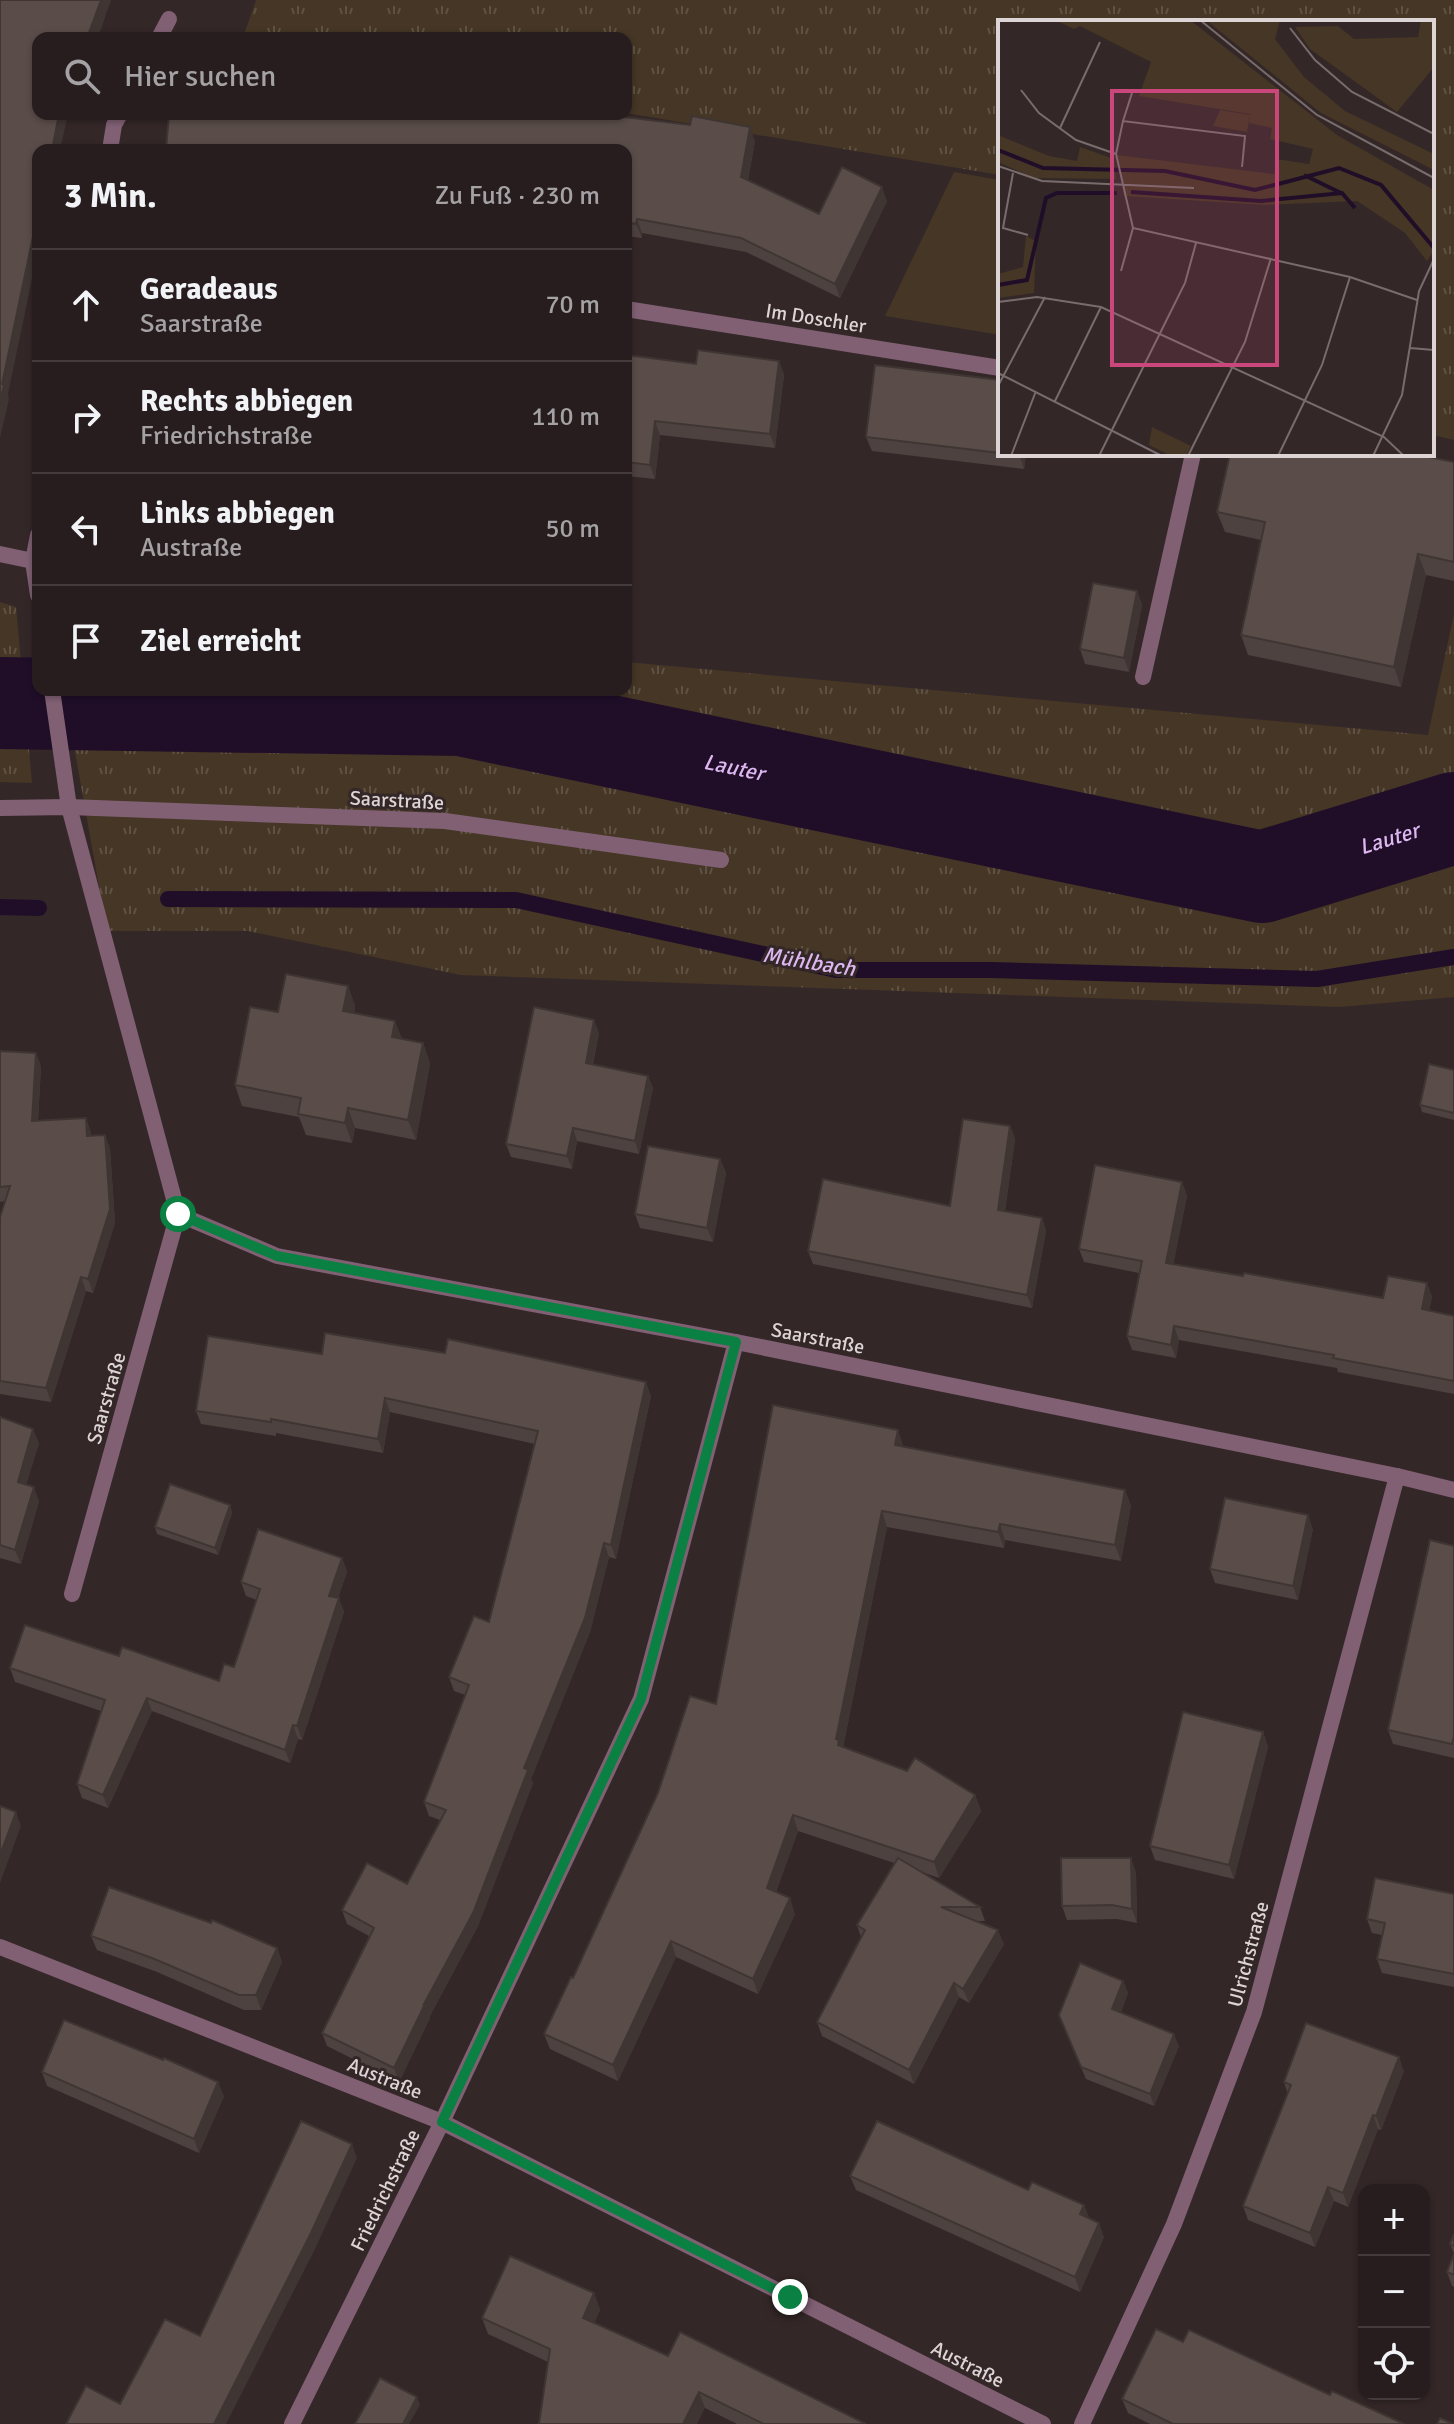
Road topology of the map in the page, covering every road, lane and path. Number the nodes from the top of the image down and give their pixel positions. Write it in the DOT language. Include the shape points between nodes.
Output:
graph roads {
  1 [pos="169,19"];
  2 [pos="162,32"];
  3 [pos="117,120"];
  4 [pos="111,144"];
  5 [pos="632,310"];
  6 [pos="998,368"];
  7 [pos="1193,456"];
  8 [pos="0,554"];
  9 [pos="32,561"];
  10 [pos="1143,677"];
  11 [pos="53,696"];
  12 [pos="69,807"];
  13 [pos="0,808"];
  14 [pos="721,860"];
  15 [pos="178,1214"];
  16 [pos="736,1342"];
  17 [pos="1397,1476"];
  18 [pos="1454,1490"];
  19 [pos="72,1594"];
  20 [pos="0,1947"];
  21 [pos="442,2122"];
  22 [pos="292,2424"];
  23 [pos="1043,2424"];
  24 [pos="1082,2424"];
  1 -- 2 [label="street"];
  3 -- 4 [label="street"];
  5 -- 6 [label="street, Im Doschler"];
  7 -- 10 [label="street"];
  8 -- 9 [label="street"];
  11 -- 12 [label="street"];
  12 -- 13 [label="street, Saarstraße"];
  12 -- 14 [label="street, Saarstraße" via="445,821"];
  12 -- 15 [label="street"];
  15 -- 16 [label="street, Saarstraße" via="277,1256"];
  15 -- 19 [label="street, Saarstraße"];
  16 -- 17 [label="street, Saarstraße"];
  16 -- 21 [label="street, Friedrichstraße" via="641,1699"];
  17 -- 18 [label="street, Saarstraße"];
  17 -- 24 [label="street, Ulrichstraße" via="1254,2012 1174,2224"];
  20 -- 21 [label="street, Austraße"];
  21 -- 22 [label="street, Friedrichstraße"];
  21 -- 23 [label="street, Austraße"];
}
